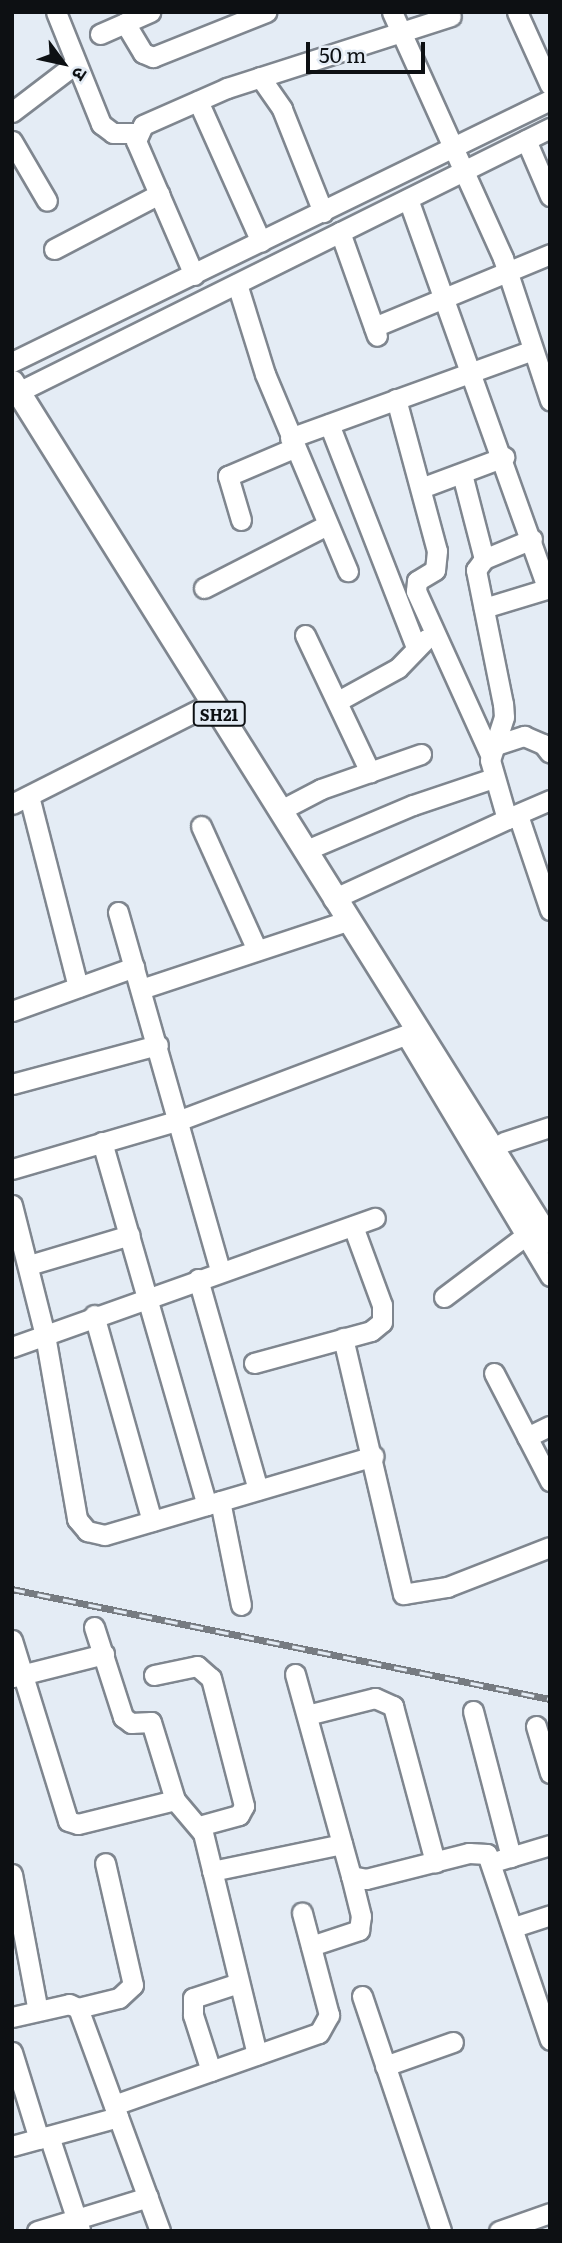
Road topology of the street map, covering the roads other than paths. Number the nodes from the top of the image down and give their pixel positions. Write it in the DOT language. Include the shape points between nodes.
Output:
graph roads {
  1 [pos="56,12"];
  2 [pos="150,12"];
  3 [pos="265,12"];
  4 [pos="392,12"];
  5 [pos="517,12"];
  6 [pos="451,16"];
  7 [pos="125,23"];
  8 [pos="402,32"];
  9 [pos="100,34"];
  10 [pos="75,64"];
  11 [pos="260,77"];
  12 [pos="550,85"];
  13 [pos="550,100"];
  14 [pos="198,101"];
  15 [pos="12,112"];
  16 [pos="550,128"];
  17 [pos="136,133"];
  18 [pos="526,140"];
  19 [pos="12,141"];
  20 [pos="459,159"];
  21 [pos="159,194"];
  22 [pos="550,196"];
  23 [pos="408,199"];
  24 [pos="47,201"];
  25 [pos="323,212"];
  26 [pos="340,232"];
  27 [pos="261,242"];
  28 [pos="54,249"];
  29 [pos="550,254"];
  30 [pos="508,274"];
  31 [pos="194,275"];
  32 [pos="237,284"];
  33 [pos="447,298"];
  34 [pos="533,350"];
  35 [pos="12,362"];
  36 [pos="474,372"];
  37 [pos="14,389"];
  38 [pos="396,399"];
  39 [pos="550,400"];
  40 [pos="329,424"];
  41 [pos="292,443"];
  42 [pos="504,457"];
  43 [pos="462,474"];
  44 [pos="421,488"];
  45 [pos="241,520"];
  46 [pos="327,525"];
  47 [pos="531,539"];
  48 [pos="484,559"];
  49 [pos="348,571"];
  50 [pos="204,588"];
  51 [pos="549,589"];
  52 [pos="484,608"];
  53 [pos="435,633"];
  54 [pos="305,635"];
  55 [pos="416,647"];
  56 [pos="338,701"];
  57 [pos="212,703"];
  58 [pos="492,750"];
  59 [pos="550,753"];
  60 [pos="421,754"];
  61 [pos="370,772"];
  62 [pos="493,778"];
  63 [pos="21,800"];
  64 [pos="550,800"];
  65 [pos="279,811"];
  66 [pos="510,818"];
  67 [pos="201,826"];
  68 [pos="304,851"];
  69 [pos="333,899"];
  70 [pos="548,900"];
  71 [pos="118,912"];
  72 [pos="347,921"];
  73 [pos="257,950"];
  74 [pos="134,967"];
  75 [pos="78,987"];
  76 [pos="141,989"];
  77 [pos="12,1011"];
  78 [pos="413,1029"];
  79 [pos="158,1045"];
  80 [pos="12,1084"];
  81 [pos="180,1121"];
  82 [pos="550,1127"];
  83 [pos="102,1142"];
  84 [pos="504,1142"];
  85 [pos="12,1170"];
  86 [pos="12,1205"];
  87 [pos="550,1211"];
  88 [pos="375,1218"];
  89 [pos="353,1226"];
  90 [pos="130,1235"];
  91 [pos="525,1236"];
  92 [pos="550,1241"];
  93 [pos="23,1258"];
  94 [pos="220,1271"];
  95 [pos="550,1276"];
  96 [pos="198,1279"];
  97 [pos="148,1296"];
  98 [pos="444,1297"];
  99 [pos="94,1315"];
  100 [pos="45,1335"];
  101 [pos="343,1338"];
  102 [pos="12,1346"];
  103 [pos="254,1363"];
  104 [pos="494,1373"];
  105 [pos="550,1426"];
  106 [pos="527,1437"];
  107 [pos="374,1456"];
  108 [pos="550,1481"];
  109 [pos="258,1490"];
  110 [pos="213,1503"];
  111 [pos="152,1521"];
  112 [pos="550,1547"];
  113 [pos="241,1605"];
  114 [pos="94,1627"];
  115 [pos="12,1640"];
  116 [pos="104,1654"];
  117 [pos="295,1674"];
  118 [pos="154,1675"];
  119 [pos="18,1676"];
  120 [pos="473,1712"];
  121 [pos="307,1715"];
  122 [pos="536,1726"];
  123 [pos="550,1773"];
  124 [pos="175,1800"];
  125 [pos="199,1826"];
  126 [pos="342,1844"];
  127 [pos="550,1845"];
  128 [pos="502,1859"];
  129 [pos="435,1862"];
  130 [pos="105,1863"];
  131 [pos="212,1871"];
  132 [pos="12,1874"];
  133 [pos="351,1876"];
  134 [pos="302,1913"];
  135 [pos="550,1915"];
  136 [pos="514,1927"];
  137 [pos="311,1946"];
  138 [pos="239,1983"];
  139 [pos="362,1996"];
  140 [pos="543,1998"];
  141 [pos="78,2008"];
  142 [pos="38,2011"];
  143 [pos="12,2017"];
  144 [pos="550,2040"];
  145 [pos="453,2042"];
  146 [pos="12,2052"];
  147 [pos="257,2055"];
  148 [pos="385,2066"];
  149 [pos="211,2071"];
  150 [pos="116,2111"];
  151 [pos="44,2137"];
  152 [pos="12,2146"];
  153 [pos="148,2197"];
  154 [pos="550,2213"];
  155 [pos="78,2225"];
  156 [pos="37,2231"];
  157 [pos="160,2231"];
  158 [pos="441,2231"];
  159 [pos="499,2231"];
  1 -- 10 [label="street"];
  2 -- 7 [label="street"];
  3 -- 7 [label="street" via="153,57 143,53"];
  4 -- 8 [label="street"];
  5 -- 12 [label="street"];
  6 -- 8 [label="street"];
  7 -- 9 [label="street"];
  8 -- 11 [label="street"];
  8 -- 20 [label="street"];
  10 -- 15 [label="street"];
  10 -- 17 [label="street" via="101,124 113,133"];
  11 -- 14 [label="street"];
  11 -- 25 [label="street" via="282,108"];
  13 -- 20 [label="street"];
  14 -- 17 [label="street" via="143,125"];
  14 -- 27 [label="street"];
  16 -- 18 [label="street"];
  17 -- 21 [label="street"];
  18 -- 20 [label="street"];
  18 -- 22 [label="street"];
  19 -- 24 [label="street"];
  20 -- 23 [label="street"];
  20 -- 25 [label="street"];
  20 -- 30 [label="street"];
  21 -- 28 [label="street"];
  21 -- 31 [label="street"];
  23 -- 26 [label="street"];
  23 -- 33 [label="street"];
  25 -- 27 [label="street"];
  26 -- 32 [label="street"];
  26 -- 33 [label="street" via="375,332"];
  27 -- 31 [label="street"];
  29 -- 30 [label="street"];
  30 -- 33 [label="street"];
  30 -- 34 [label="street"];
  31 -- 35 [label="street"];
  32 -- 37 [label="street"];
  32 -- 41 [label="street"];
  33 -- 36 [label="street"];
  34 -- 36 [label="street"];
  34 -- 39 [label="street"];
  36 -- 38 [label="street"];
  36 -- 42 [label="street"];
  37 -- 57 [label="main road, SH21"];
  38 -- 40 [label="street"];
  38 -- 44 [label="street"];
  40 -- 41 [label="street"];
  40 -- 55 [label="street"];
  41 -- 45 [label="street" via="228,477"];
  41 -- 46 [label="street"];
  42 -- 43 [label="street"];
  42 -- 47 [label="street"];
  43 -- 44 [label="street"];
  43 -- 48 [label="street"];
  44 -- 53 [label="street" via="438,563 417,581 416,591"];
  46 -- 49 [label="street"];
  46 -- 50 [label="street"];
  47 -- 48 [label="street"];
  47 -- 51 [label="street"];
  48 -- 52 [label="street" via="476,570"];
  51 -- 52 [label="street"];
  52 -- 58 [label="street" via="504,717"];
  53 -- 55 [label="street"];
  53 -- 58 [label="street"];
  54 -- 56 [label="street"];
  55 -- 56 [label="street" via="398,668"];
  56 -- 61 [label="street"];
  57 -- 63 [label="street"];
  57 -- 65 [label="main road, SH21"];
  58 -- 59 [label="street" via="524,736 543,744"];
  58 -- 62 [label="street"];
  60 -- 61 [label="street"];
  61 -- 65 [label="street"];
  62 -- 66 [label="street"];
  62 -- 68 [label="street" via="413,805"];
  63 -- 75 [label="street"];
  64 -- 66 [label="street"];
  65 -- 68 [label="main road, SH21"];
  66 -- 69 [label="street"];
  66 -- 70 [label="street" via="520,821"];
  67 -- 73 [label="street"];
  68 -- 69 [label="main road, SH21"];
  69 -- 72 [label="main road, SH21"];
  71 -- 74 [label="street"];
  72 -- 73 [label="street"];
  72 -- 78 [label="main road, SH21"];
  73 -- 76 [label="street"];
  74 -- 75 [label="street"];
  74 -- 76 [label="street"];
  75 -- 77 [label="street"];
  76 -- 79 [label="street"];
  78 -- 81 [label="street"];
  78 -- 84 [label="main road" via="442,1040"];
  78 -- 91 [label="street"];
  78 -- 92 [label="main road, SH21"];
  79 -- 80 [label="street"];
  79 -- 81 [label="street"];
  81 -- 83 [label="street"];
  81 -- 94 [label="street"];
  82 -- 84 [label="street"];
  83 -- 85 [label="street"];
  83 -- 90 [label="street"];
  84 -- 87 [label="main road"];
  86 -- 93 [label="street"];
  88 -- 89 [label="street"];
  89 -- 94 [label="street"];
  89 -- 101 [label="street" via="383,1316 377,1328"];
  90 -- 93 [label="street"];
  90 -- 97 [label="street"];
  91 -- 95 [label="street"];
  91 -- 98 [label="street"];
  93 -- 100 [label="street"];
  94 -- 96 [label="street"];
  96 -- 97 [label="street"];
  96 -- 109 [label="street"];
  97 -- 99 [label="street"];
  97 -- 110 [label="street"];
  99 -- 100 [label="street"];
  99 -- 111 [label="street"];
  100 -- 102 [label="street"];
  100 -- 111 [label="street" via="80,1525 94,1535 106,1535"];
  101 -- 103 [label="street"];
  101 -- 107 [label="street"];
  104 -- 106 [label="street"];
  105 -- 106 [label="street"];
  106 -- 108 [label="street"];
  107 -- 109 [label="street"];
  107 -- 112 [label="street" via="403,1594 447,1587"];
  109 -- 110 [label="street"];
  110 -- 111 [label="street"];
  110 -- 113 [label="street"];
  114 -- 116 [label="street"];
  115 -- 119 [label="street"];
  116 -- 119 [label="street"];
  116 -- 124 [label="street" via="123,1717 128,1722 149,1720 153,1725"];
  117 -- 121 [label="street"];
  118 -- 125 [label="street" via="197,1666 211,1678 244,1806 239,1815"];
  119 -- 124 [label="street" via="68,1821 78,1824"];
  120 -- 128 [label="street"];
  121 -- 126 [label="street"];
  121 -- 129 [label="street" via="375,1698 394,1706"];
  122 -- 123 [label="street"];
  124 -- 125 [label="street"];
  125 -- 131 [label="street"];
  126 -- 131 [label="street"];
  126 -- 133 [label="street"];
  127 -- 128 [label="street"];
  128 -- 129 [label="street" via="480,1851"];
  128 -- 136 [label="street"];
  129 -- 133 [label="street" via="366,1879"];
  130 -- 141 [label="street" via="133,1985 119,1998"];
  131 -- 138 [label="street"];
  132 -- 142 [label="street"];
  133 -- 137 [label="street" via="361,1916 359,1930"];
  134 -- 137 [label="street"];
  135 -- 136 [label="street"];
  136 -- 140 [label="street"];
  137 -- 147 [label="street" via="328,2022 319,2033"];
  138 -- 147 [label="street"];
  138 -- 149 [label="street" via="193,1998 193,2015"];
  139 -- 148 [label="street"];
  140 -- 144 [label="street"];
  141 -- 142 [label="street" via="69,2004"];
  141 -- 150 [label="street"];
  142 -- 143 [label="street"];
  145 -- 148 [label="street"];
  146 -- 151 [label="street"];
  147 -- 149 [label="street"];
  148 -- 158 [label="street"];
  149 -- 150 [label="street"];
  150 -- 151 [label="street"];
  150 -- 153 [label="street"];
  151 -- 152 [label="street"];
  151 -- 155 [label="street"];
  153 -- 155 [label="street"];
  153 -- 157 [label="street"];
  154 -- 159 [label="street"];
  155 -- 156 [label="street"];
}
